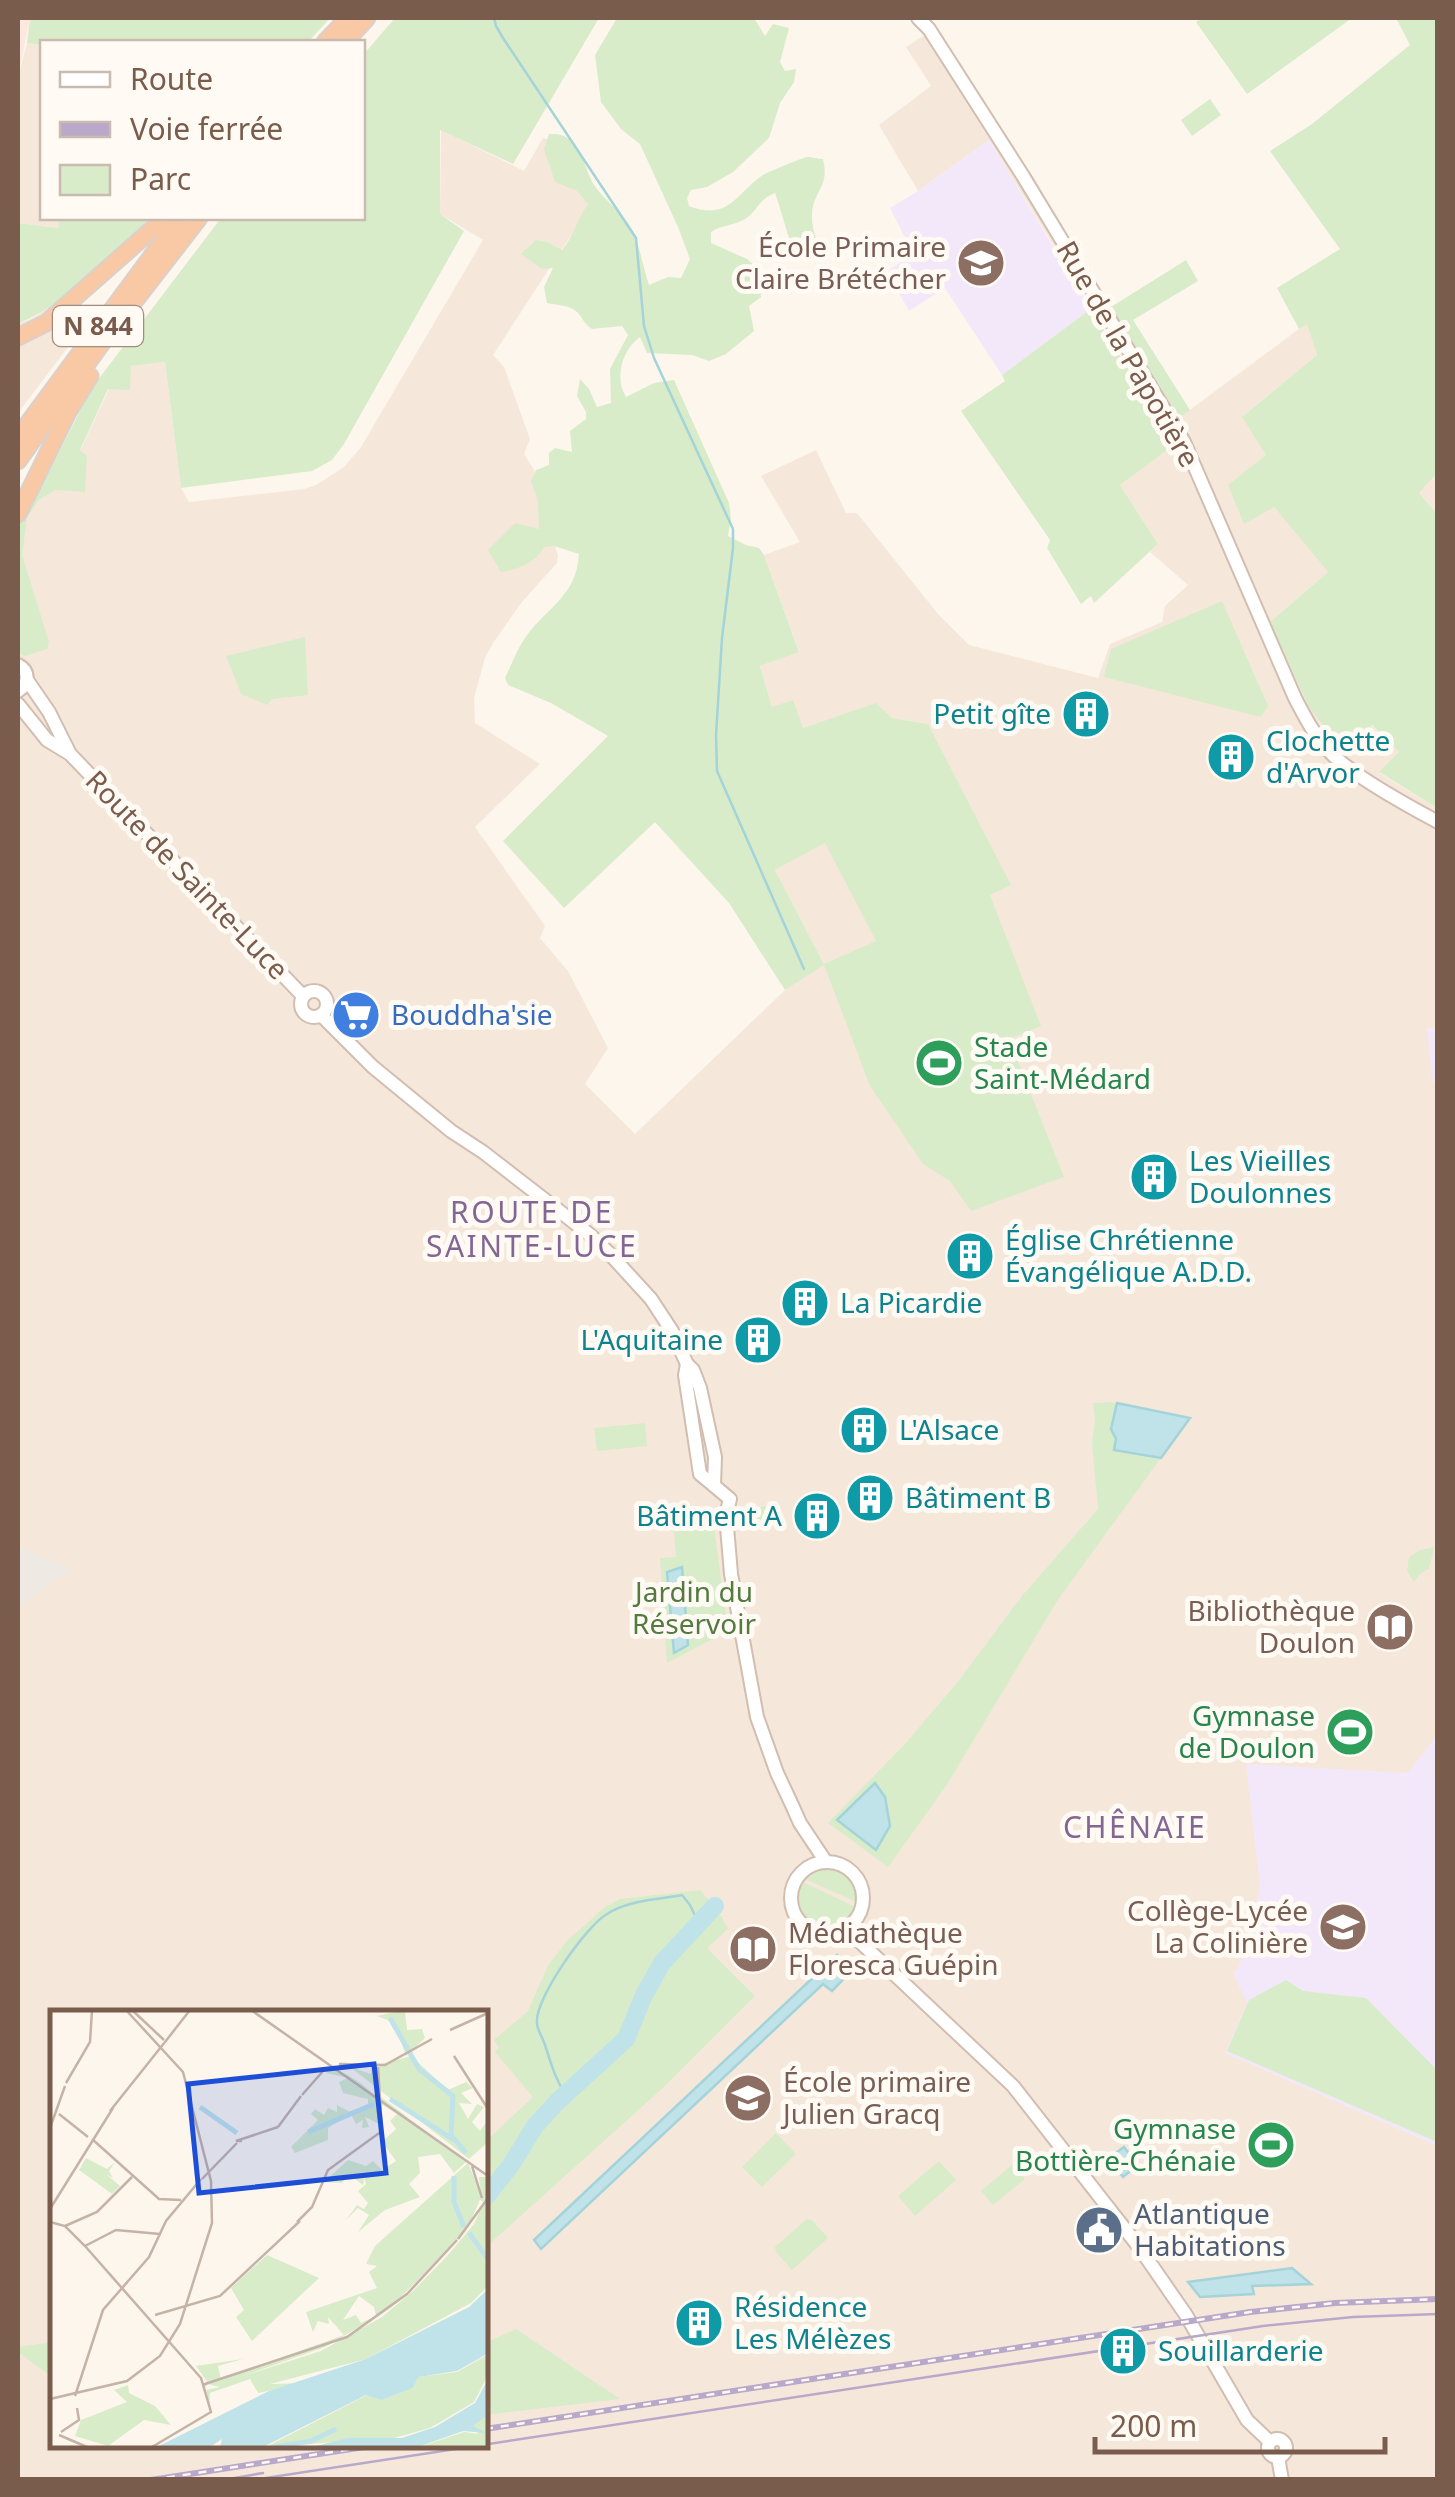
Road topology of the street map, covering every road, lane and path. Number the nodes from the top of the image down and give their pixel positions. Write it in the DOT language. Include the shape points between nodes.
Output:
graph roads {
  1 [pos="348,18"];
  2 [pos="367,18"];
  3 [pos="918,18"];
  4 [pos="328,40"];
  5 [pos="347,40"];
  6 [pos="163,220"];
  7 [pos="179,220"];
  8 [pos="197,220"];
  9 [pos="18,336"];
  10 [pos="100,347"];
  11 [pos="18,437"];
  12 [pos="18,461"];
  13 [pos="18,514"];
  14 [pos="18,664"];
  15 [pos="22,686"];
  16 [pos="18,704"];
  17 [pos="70,754"];
  18 [pos="1438,822"];
  19 [pos="800,1823"];
  20 [pos="826,1862"];
  21 [pos="808,1867"];
  22 [pos="848,1927"];
  23 [pos="1282,2480"];
  1 -- 4 [label="highway"];
  2 -- 5 [label="highway"];
  3 -- 18 [label="street, Rue de la Papotière" via="1184,442 1312,728 1331,754"];
  6 -- 9 [label="highway" via="46,322"];
  7 -- 11 [label="highway, N 844"];
  8 -- 10 [label="highway, N 844"];
  10 -- 12 [label="highway, N 844"];
  10 -- 13 [label="highway" via="98,364"];
  14 -- 15 [label="street, Route de Sainte-Luce" via="26,672"];
  15 -- 17 [label="street, Route de Sainte-Luce" via="48,712"];
  16 -- 17 [label="street, Route de Sainte-Luce" via="46,740"];
  17 -- 19 [label="street, Route de Sainte-Luce" via="304,996 304,1012 322,1015 373,1067 610,1252 660,1313 687,1364 700,1474 730,1499 732,1574 757,1717"];
  19 -- 20 [label="street, Route de Sainte-Luce"];
  19 -- 21 [label="street, Route de Sainte-Luce"];
  20 -- 21 [label="street"];
  20 -- 22 [label="street" via="847,1868 859,1884 862,1906"];
  21 -- 22 [label="street" via="792,1890 796,1918 824,1934"];
  22 -- 23 [label="street" via="1013,2086 1125,2228 1247,2420 1270,2442"];
}
